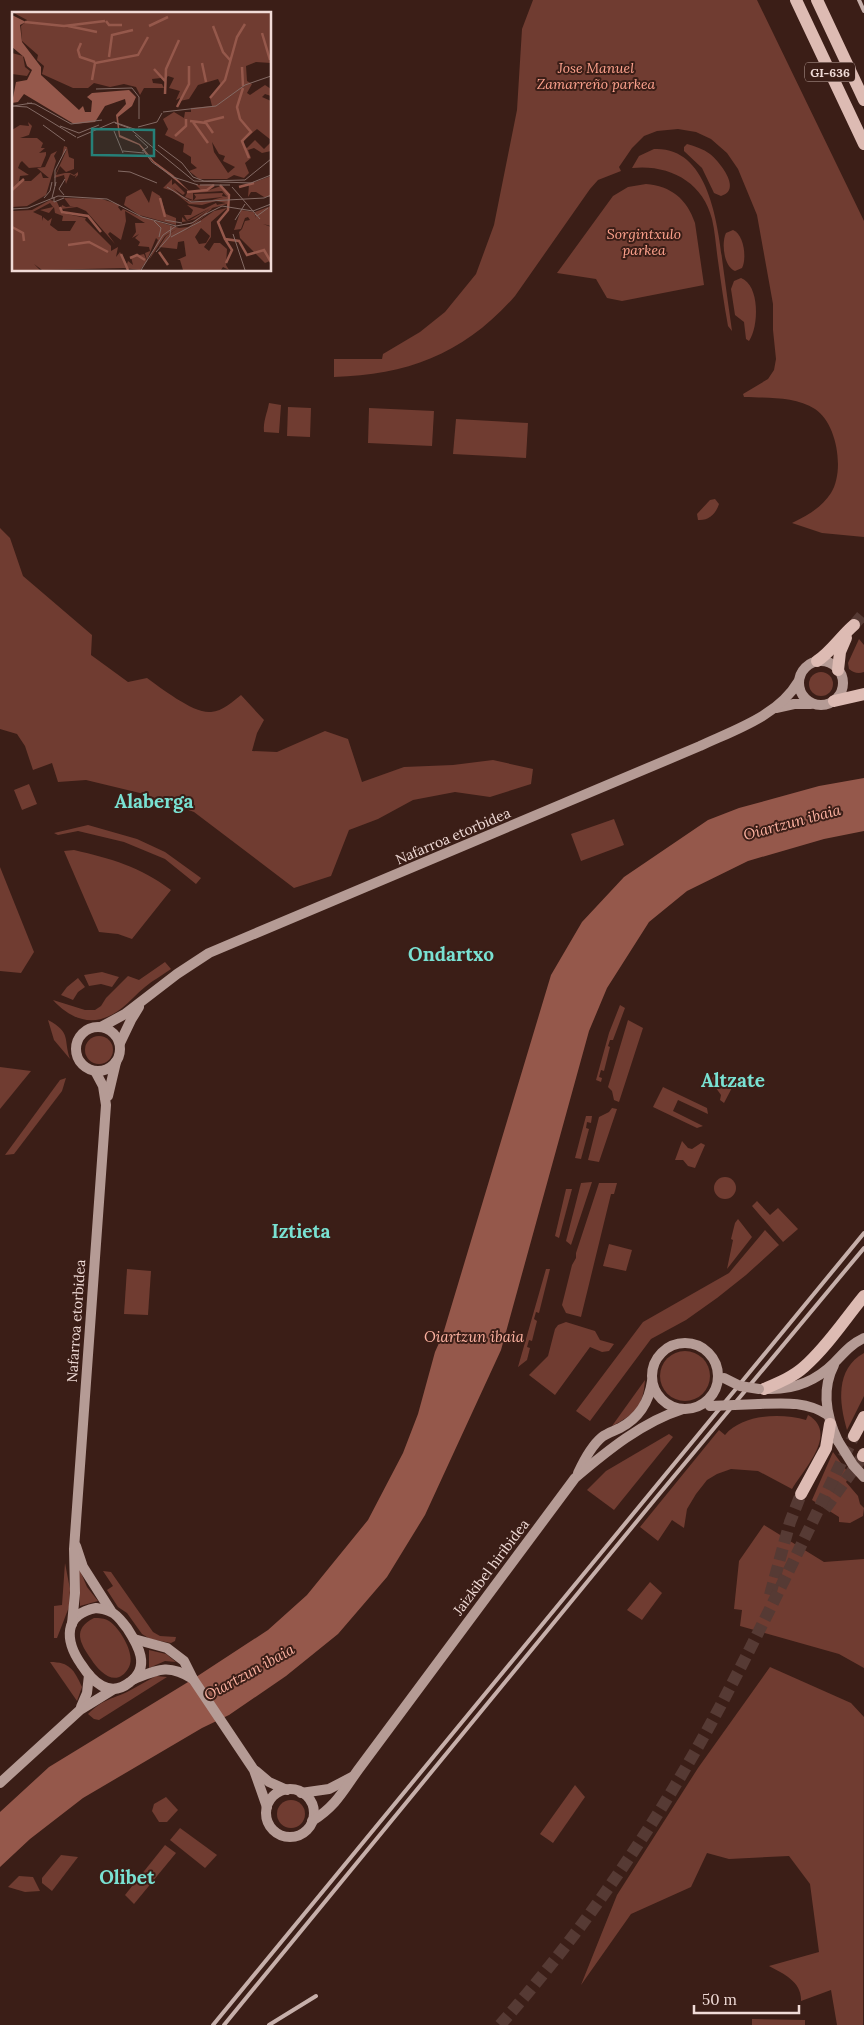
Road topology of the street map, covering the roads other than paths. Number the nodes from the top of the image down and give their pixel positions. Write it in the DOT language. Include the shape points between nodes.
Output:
graph roads {
  1 [pos="796,0"];
  2 [pos="817,0"];
  3 [pos="864,100"];
  4 [pos="864,144"];
  5 [pos="817,661"];
  6 [pos="838,670"];
  7 [pos="798,682"];
  8 [pos="864,694"];
  9 [pos="834,702"];
  10 [pos="812,704"];
  11 [pos="775,708"];
  12 [pos="147,998"];
  13 [pos="101,1027"];
  14 [pos="120,1043"];
  15 [pos="116,1062"];
  16 [pos="95,1071"];
  17 [pos="106,1105"];
  18 [pos="864,1296"];
  19 [pos="864,1338"];
  20 [pos="836,1361"];
  21 [pos="721,1375"];
  22 [pos="652,1381"];
  23 [pos="761,1389"];
  24 [pos="698,1406"];
  25 [pos="683,1409"];
  26 [pos="864,1417"];
  27 [pos="829,1419"];
  28 [pos="854,1436"];
  29 [pos="864,1477"];
  30 [pos="575,1478"];
  31 [pos="801,1494"];
  32 [pos="75,1540"];
  33 [pos="111,1611"];
  34 [pos="72,1624"];
  35 [pos="134,1638"];
  36 [pos="89,1675"];
  37 [pos="134,1679"];
  38 [pos="193,1679"];
  39 [pos="114,1688"];
  40 [pos="80,1710"];
  41 [pos="254,1770"];
  42 [pos="353,1777"];
  43 [pos="0,1783"];
  44 [pos="287,1790"];
  45 [pos="301,1792"];
  46 [pos="267,1808"];
  47 [pos="312,1821"];
  1 -- 4 [label="main road, GI-636"];
  2 -- 3 [label="main road, GI-636"];
  5 -- 6 [label="main road" via="829,662"];
  5 -- 6 [label="main road" via="854,625 842,646"];
  5 -- 7 [label="main road" via="802,670"];
  6 -- 9 [label="main road" via="843,686"];
  7 -- 10 [label="main road" via="800,693"];
  7 -- 11 [label="main road, Nafarroa etorbidea" via="789,696"];
  8 -- 9 [label="main road"];
  9 -- 10 [label="main road"];
  10 -- 11 [label="main road, Nafarroa etorbidea"];
  11 -- 12 [label="main road, Nafarroa etorbidea" via="700,746 208,954"];
  12 -- 13 [label="main road, Nafarroa etorbidea"];
  12 -- 14 [label="main road, Nafarroa etorbidea"];
  13 -- 14 [label="main road" via="113,1032"];
  13 -- 16 [label="main road" via="84,1032 76,1048 80,1062"];
  14 -- 15 [label="main road"];
  15 -- 16 [label="main road" via="107,1070"];
  15 -- 17 [label="main road, Nafarroa etorbidea"];
  16 -- 17 [label="main road, Nafarroa etorbidea" via="103,1086"];
  17 -- 32 [label="main road, Nafarroa etorbidea"];
  18 -- 23 [label="main road" via="804,1367"];
  19 -- 20 [label="main road" via="846,1349"];
  20 -- 23 [label="main road" via="804,1384 778,1390"];
  20 -- 27 [label="main road" via="825,1395"];
  21 -- 22 [label="main road" via="704,1348 683,1342 660,1353"];
  21 -- 23 [label="main road, bridge" via="740,1386"];
  21 -- 24 [label="main road" via="711,1396"];
  22 -- 25 [label="main road" via="663,1400"];
  22 -- 30 [label="main road" via="642,1410 596,1443"];
  24 -- 25 [label="main road"];
  24 -- 27 [label="main road, bridge" via="799,1403 818,1409"];
  25 -- 30 [label="main road, Jaizkibel hiribidea" via="658,1419 615,1445"];
  26 -- 28 [label="main road"];
  27 -- 29 [label="main road, bridge" via="852,1465"];
  27 -- 31 [label="main road" via="826,1448"];
  30 -- 42 [label="main road, Jaizkibel hiribidea"];
  32 -- 33 [label="main road, Nafarroa etorbidea" via="83,1567"];
  32 -- 34 [label="main road, Nafarroa etorbidea"];
  33 -- 34 [label="main road" via="89,1610"];
  33 -- 35 [label="main road"];
  34 -- 36 [label="main road" via="70,1646"];
  35 -- 37 [label="main road" via="142,1658"];
  35 -- 38 [label="main road" via="173,1652 184,1661"];
  36 -- 39 [label="main road" via="100,1686"];
  36 -- 40 [label="main road" via="87,1693"];
  37 -- 38 [label="main road" via="162,1669 176,1670"];
  37 -- 39 [label="main road"];
  38 -- 41 [label="main road"];
  39 -- 40 [label="main road"];
  40 -- 43 [label="main road"];
  41 -- 44 [label="main road"];
  41 -- 46 [label="main road"];
  42 -- 45 [label="main road, Jaizkibel hiribidea" via="329,1789"];
  42 -- 47 [label="main road, Jaizkibel hiribidea" via="336,1802"];
  44 -- 45 [label="main road"];
  44 -- 46 [label="main road" via="274,1796"];
  45 -- 47 [label="main road" via="313,1808"];
  46 -- 47 [label="main road" via="271,1828 282,1836 302,1834"];
}
